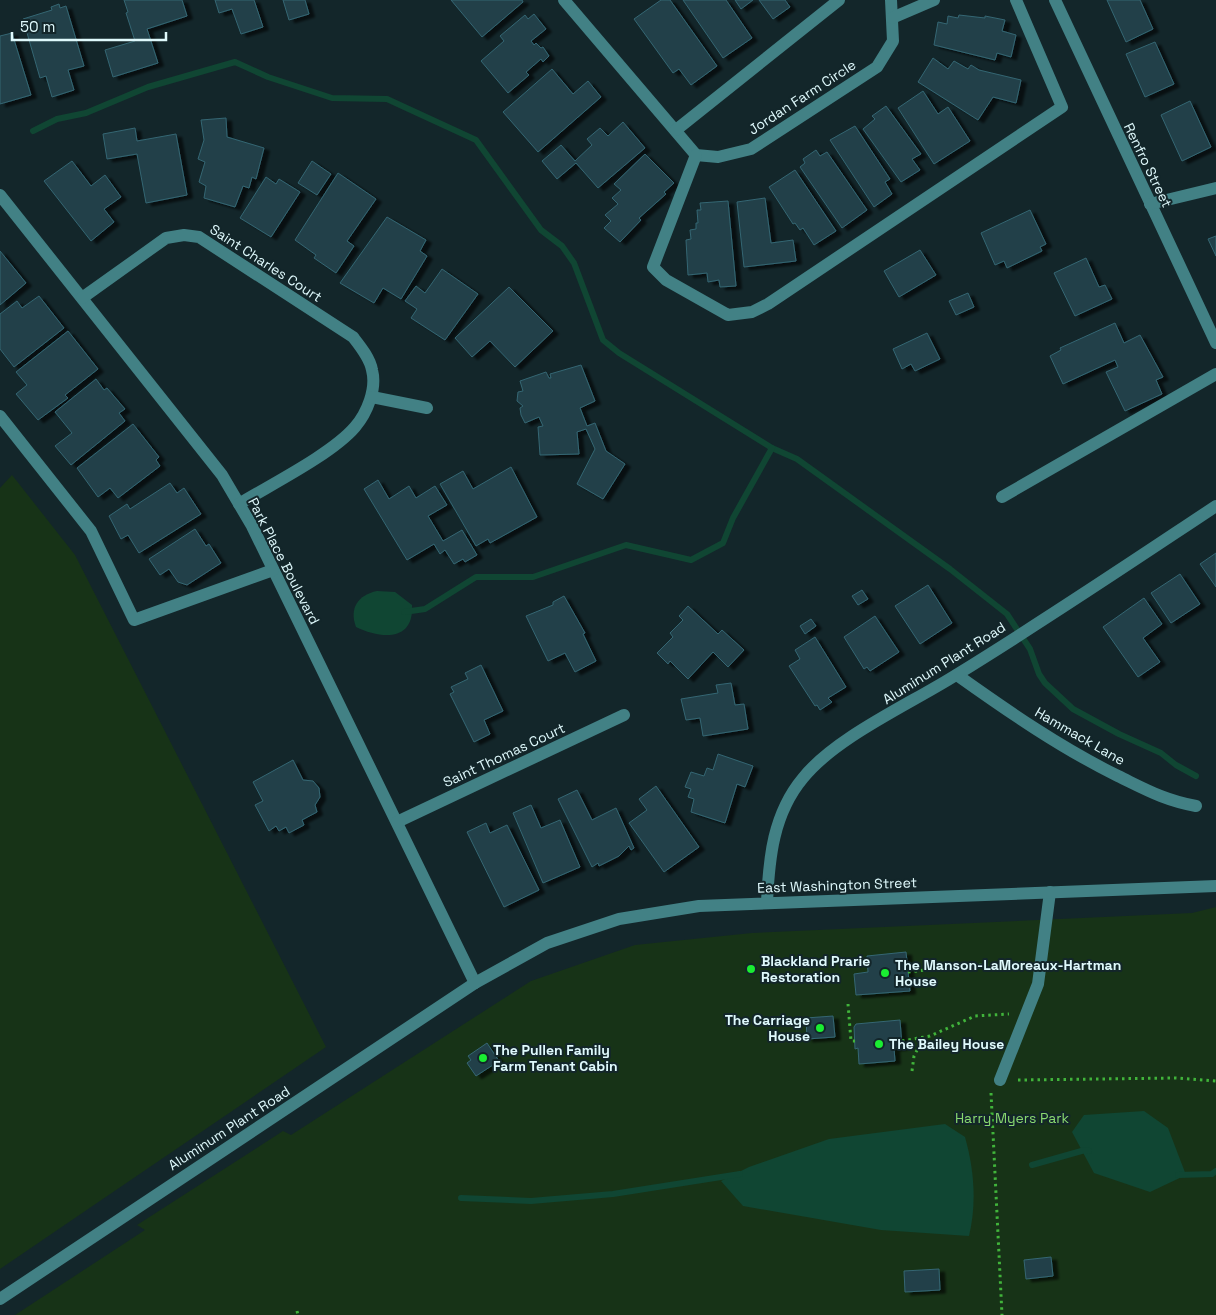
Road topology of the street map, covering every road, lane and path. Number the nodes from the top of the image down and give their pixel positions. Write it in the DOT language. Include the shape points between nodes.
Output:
graph roads {
  1 [pos="564,0"];
  2 [pos="839,0"];
  3 [pos="891,0"];
  4 [pos="934,0"];
  5 [pos="1016,0"];
  6 [pos="1054,0"];
  7 [pos="892,18"];
  8 [pos="676,130"];
  9 [pos="696,155"];
  10 [pos="1216,188"];
  11 [pos="0,195"];
  12 [pos="1150,204"];
  13 [pos="82,298"];
  14 [pos="1216,343"];
  15 [pos="1216,374"];
  16 [pos="372,397"];
  17 [pos="427,408"];
  18 [pos="0,416"];
  19 [pos="1002,497"];
  20 [pos="239,504"];
  21 [pos="1216,506"];
  22 [pos="274,570"];
  23 [pos="957,675"];
  24 [pos="624,715"];
  25 [pos="1196,806"];
  26 [pos="397,822"];
  27 [pos="1216,886"];
  28 [pos="1050,892"];
  29 [pos="767,902"];
  30 [pos="1041,963"];
  31 [pos="908,972"];
  32 [pos="475,983"];
  33 [pos="848,1004"];
  34 [pos="1027,1013"];
  35 [pos="924,1037"];
  36 [pos="855,1041"];
  37 [pos="902,1041"];
  38 [pos="912,1071"];
  39 [pos="1000,1080"];
  40 [pos="1216,1081"];
  41 [pos="0,1299"];
  42 [pos="1002,1315"];
  1 -- 8 [label="street"];
  2 -- 8 [label="street"];
  3 -- 7 [label="street, Jordan Farm Circle"];
  4 -- 7 [label="street"];
  5 -- 9 [label="street" via="1062,107 752,312 728,315 666,280 653,266"];
  6 -- 12 [label="street, Renfro Street"];
  7 -- 9 [label="street, Jordan Farm Circle" via="893,41 877,67 751,149 718,157"];
  8 -- 9 [label="street"];
  10 -- 12 [label="street"];
  11 -- 13 [label="street, Park Place Boulevard"];
  12 -- 14 [label="street, Renfro Street"];
  13 -- 16 [label="street, Saint Charles Court" via="166,238 199,237 353,337 372,370"];
  13 -- 20 [label="street, Park Place Boulevard" via="222,475"];
  15 -- 19 [label="street"];
  16 -- 17 [label="street"];
  16 -- 20 [label="street, Saint Charles Court" via="355,427 325,452"];
  18 -- 22 [label="street" via="91,531 134,620"];
  20 -- 22 [label="street, Park Place Boulevard"];
  21 -- 23 [label="street, Aluminum Plant Road"];
  22 -- 26 [label="street, Park Place Boulevard"];
  23 -- 25 [label="street, Hammack Lane" via="1081,758 1167,800"];
  23 -- 29 [label="street, Aluminum Plant Road" via="841,744 803,778 780,817 773,840"];
  24 -- 26 [label="street, Saint Thomas Court"];
  26 -- 32 [label="street, Park Place Boulevard"];
  27 -- 28 [label="street, East Washington Street"];
  28 -- 29 [label="street, East Washington Street"];
  28 -- 30 [label="street"];
  29 -- 32 [label="street, East Washington Street" via="699,906 619,919 547,943"];
  30 -- 31 [label="path" via="958,966"];
  30 -- 34 [label="street" via="1038,984"];
  32 -- 41 [label="street, Aluminum Plant Road"];
  33 -- 36 [label="path" via="851,1041"];
  34 -- 35 [label="path" via="976,1016"];
  34 -- 39 [label="street"];
  35 -- 37 [label="path"];
  35 -- 38 [label="path" via="914,1056"];
  39 -- 40 [label="path" via="1176,1078"];
  39 -- 42 [label="path" via="990,1080"];
}
